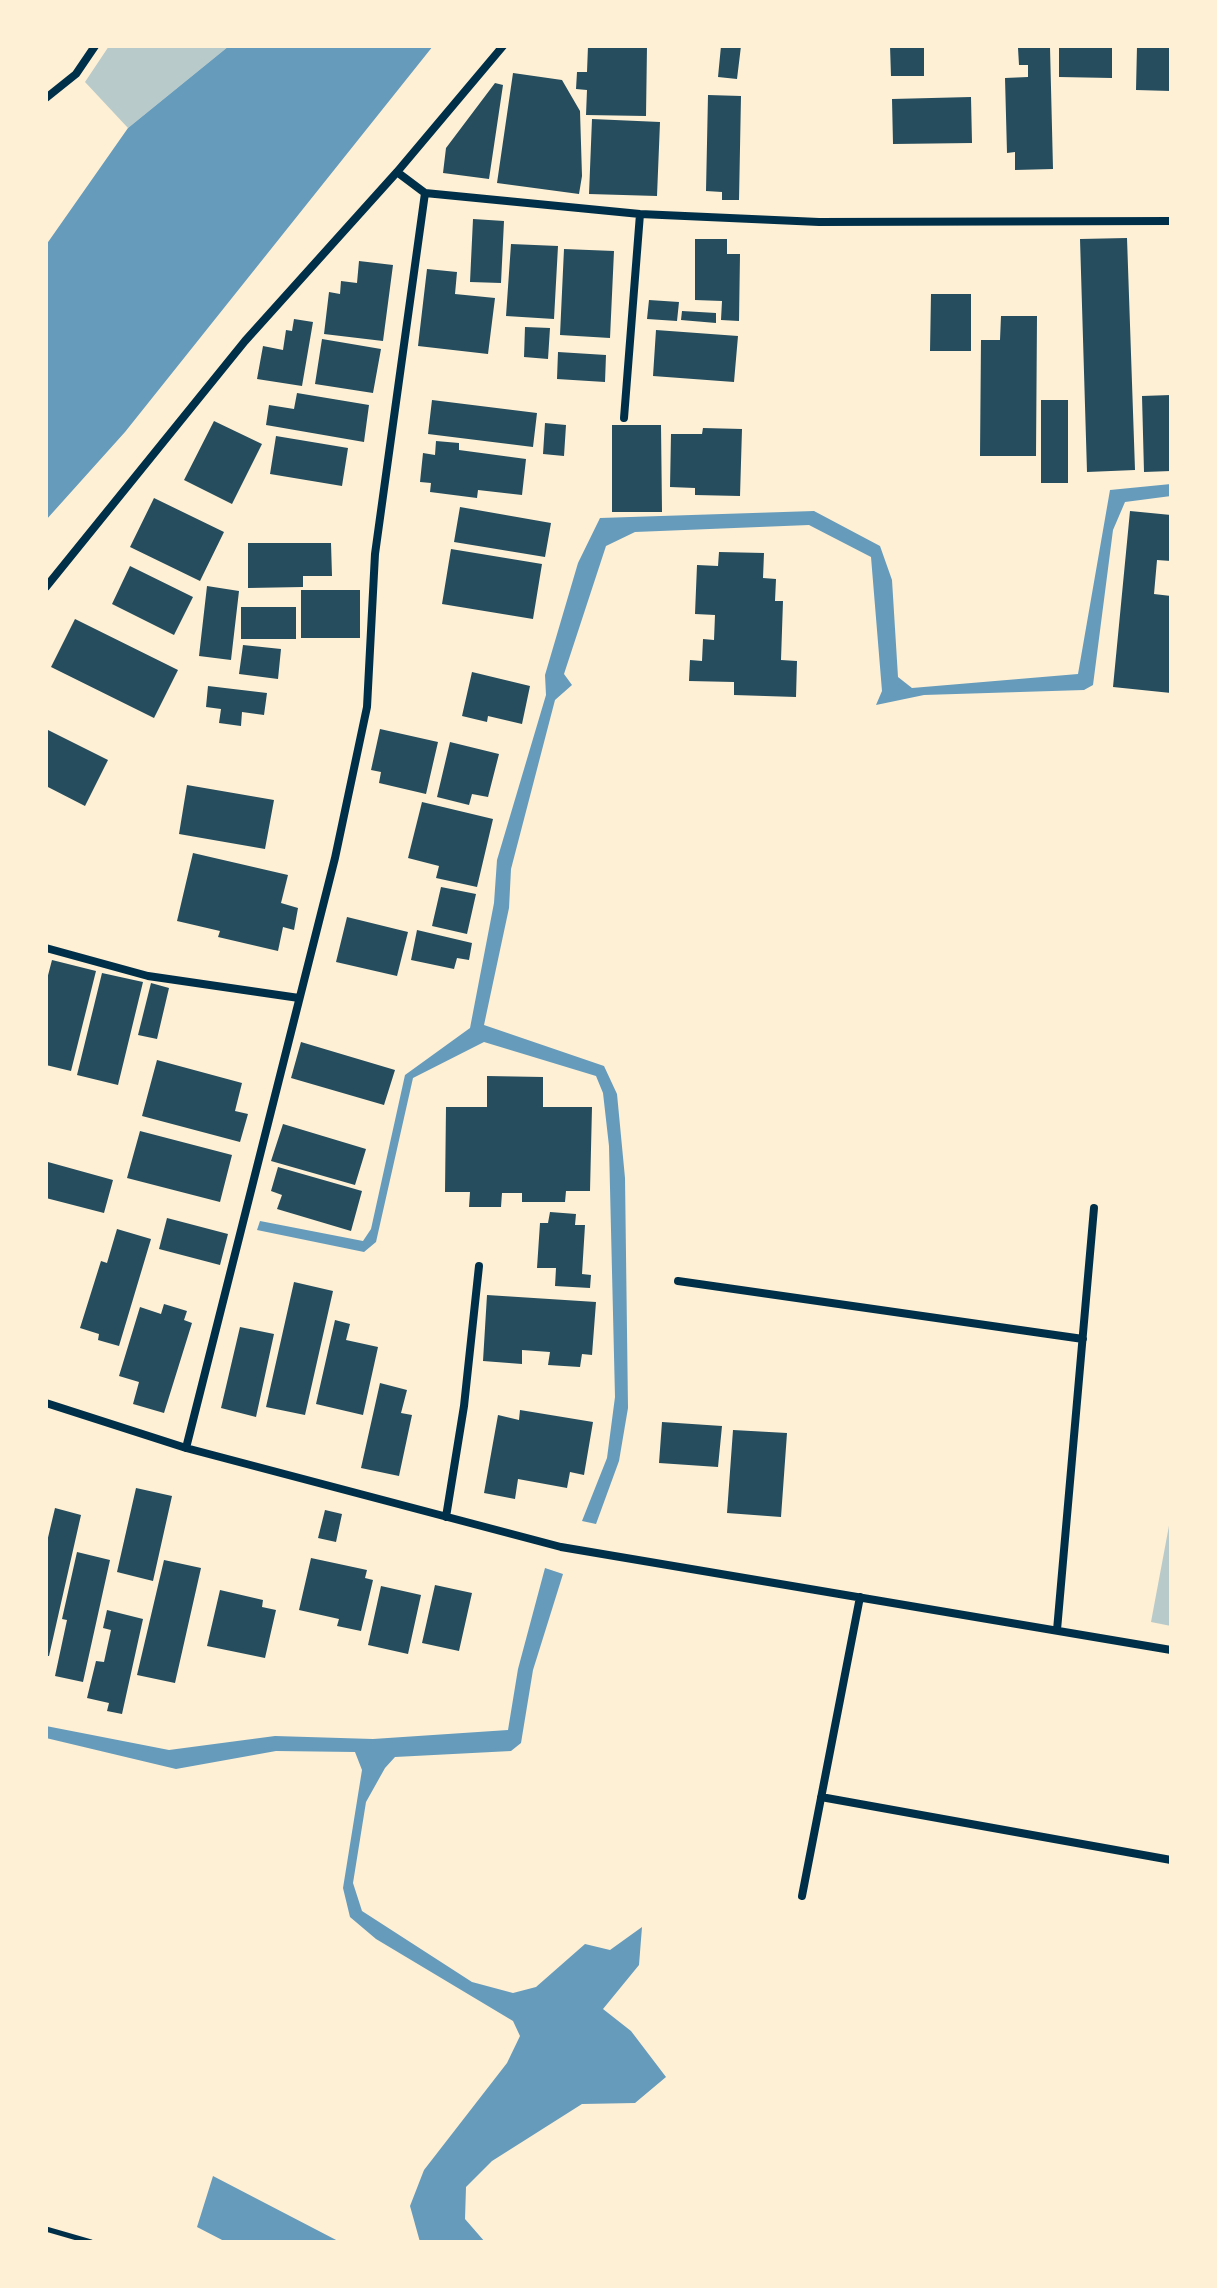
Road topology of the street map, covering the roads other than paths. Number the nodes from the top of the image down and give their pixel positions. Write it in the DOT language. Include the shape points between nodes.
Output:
graph roads {
  1 [pos="95,46"];
  2 [pos="503,46"];
  3 [pos="46,98"];
  4 [pos="397,172"];
  5 [pos="425,193"];
  6 [pos="640,214"];
  7 [pos="1171,221"];
  8 [pos="624,418"];
  9 [pos="46,587"];
  10 [pos="46,948"];
  11 [pos="299,998"];
  12 [pos="1094,1208"];
  13 [pos="479,1266"];
  14 [pos="678,1281"];
  15 [pos="1083,1339"];
  16 [pos="46,1403"];
  17 [pos="186,1448"];
  18 [pos="446,1517"];
  19 [pos="860,1597"];
  20 [pos="1057,1630"];
  21 [pos="1171,1650"];
  22 [pos="821,1797"];
  23 [pos="1171,1860"];
  24 [pos="802,1896"];
  1 -- 3 [label="street" via="76,74"];
  2 -- 4 [label="street"];
  4 -- 5 [label="street"];
  4 -- 9 [label="street" via="245,341"];
  5 -- 6 [label="street"];
  5 -- 11 [label="street" via="375,554 367,707"];
  6 -- 7 [label="street" via="819,222"];
  6 -- 8 [label="street"];
  10 -- 11 [label="street" via="148,976"];
  11 -- 17 [label="street"];
  12 -- 15 [label="street"];
  13 -- 18 [label="street"];
  14 -- 15 [label="street"];
  15 -- 20 [label="street"];
  16 -- 17 [label="street"];
  17 -- 18 [label="street"];
  18 -- 19 [label="street" via="561,1547"];
  19 -- 20 [label="street"];
  19 -- 22 [label="street"];
  20 -- 21 [label="street"];
  22 -- 23 [label="street"];
  22 -- 24 [label="street"];
}
